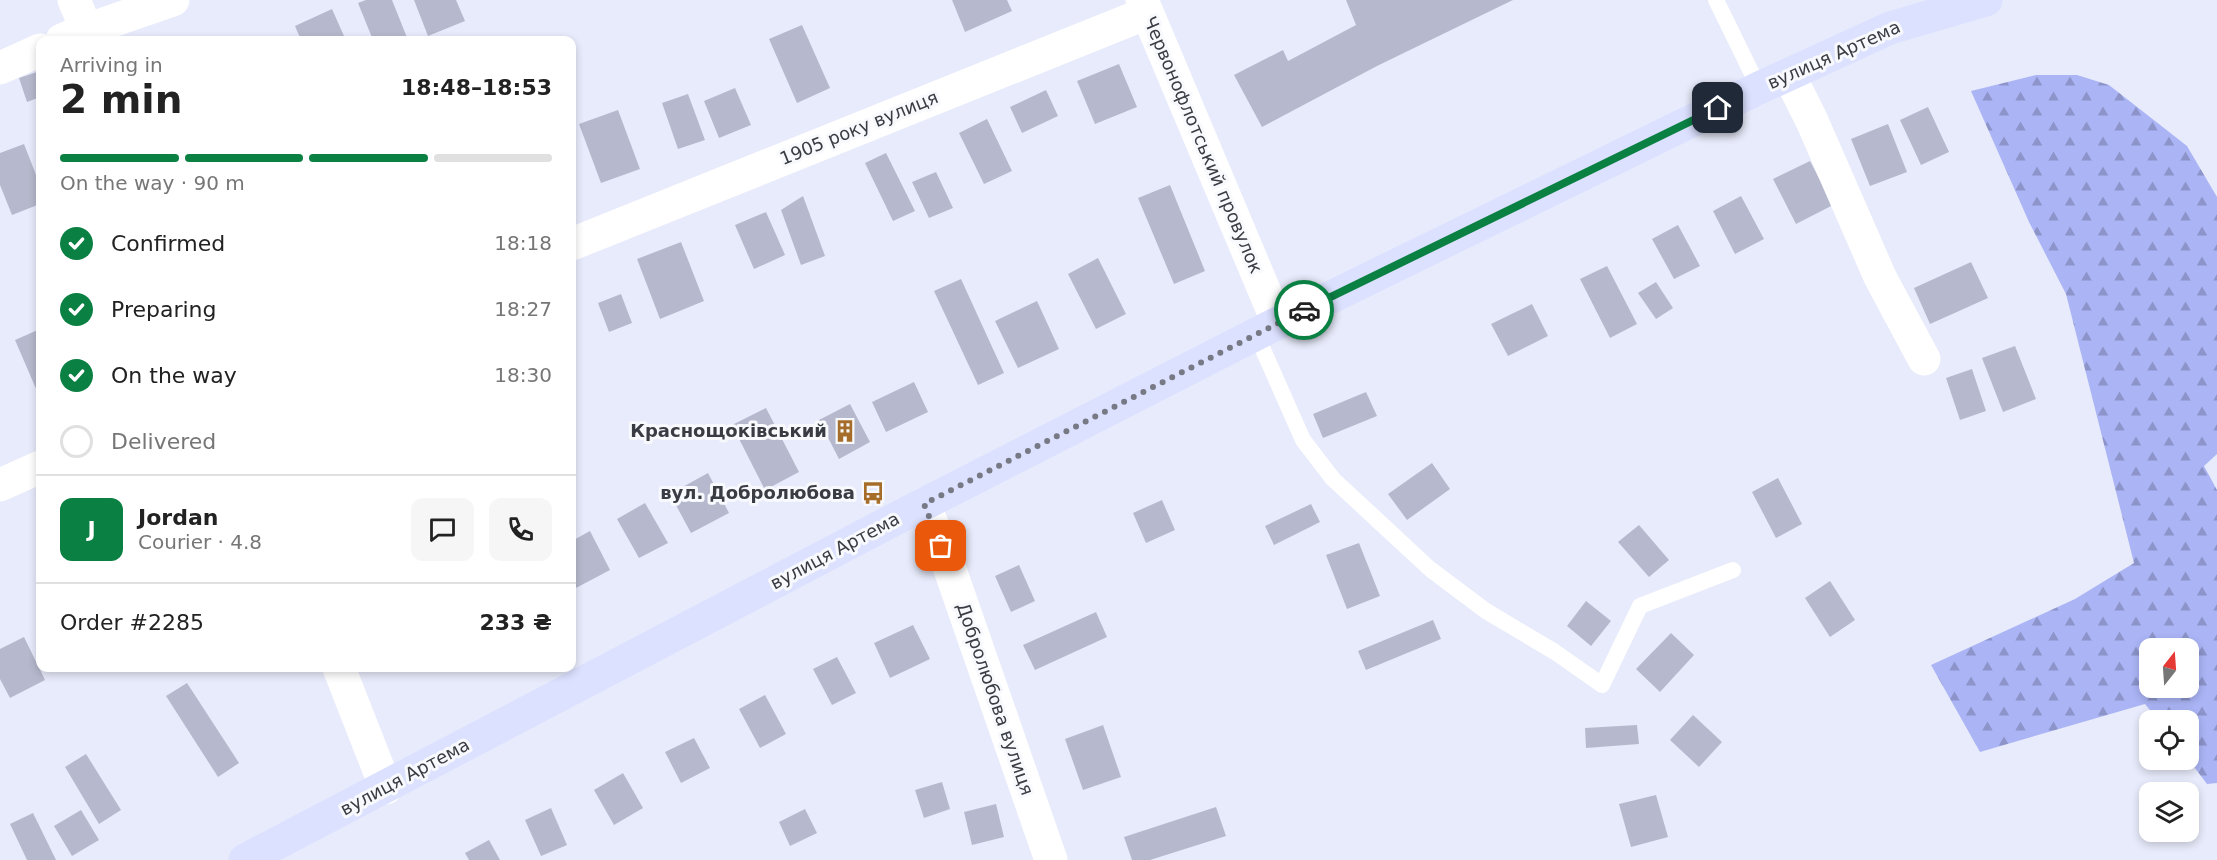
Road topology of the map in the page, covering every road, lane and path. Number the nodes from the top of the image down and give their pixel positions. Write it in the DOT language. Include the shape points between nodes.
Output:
graph roads {
  1 [pos="74,0"];
  2 [pos="174,0"];
  3 [pos="1716,0"];
  4 [pos="1986,0"];
  5 [pos="1144,7"];
  6 [pos="80,36"];
  7 [pos="83,36"];
  8 [pos="36,52"];
  9 [pos="0,68"];
  10 [pos="1789,75"];
  11 [pos="1759,88"];
  12 [pos="576,242"];
  13 [pos="1267,328"];
  14 [pos="1924,360"];
  15 [pos="36,469"];
  16 [pos="0,485"];
  17 [pos="924,504"];
  18 [pos="1733,570"];
  19 [pos="341,672"];
  20 [pos="386,788"];
  21 [pos="245,860"];
  22 [pos="1052,860"];
  1 -- 6 [label="street"];
  2 -- 7 [label="street"];
  3 -- 11 [label="lane"];
  4 -- 10 [label="main road, вулиця Артема" via="1890,28"];
  5 -- 12 [label="street, 1905 року вулиця"];
  5 -- 13 [label="street, Червонофлотський провулок"];
  8 -- 9 [label="street"];
  10 -- 11 [label="main road, вулиця Артема"];
  10 -- 14 [label="street" via="1880,278"];
  11 -- 13 [label="main road, вулиця Артема"];
  13 -- 17 [label="main road, вулиця Артема"];
  13 -- 18 [label="lane" via="1303,440 1333,479 1430,569 1486,611 1556,652 1602,686 1640,606"];
  15 -- 16 [label="street"];
  17 -- 20 [label="main road, вулиця Артема"];
  17 -- 22 [label="street, Добролюбова вулиця"];
  19 -- 20 [label="street"];
  20 -- 21 [label="main road, вулиця Артема"];
}
